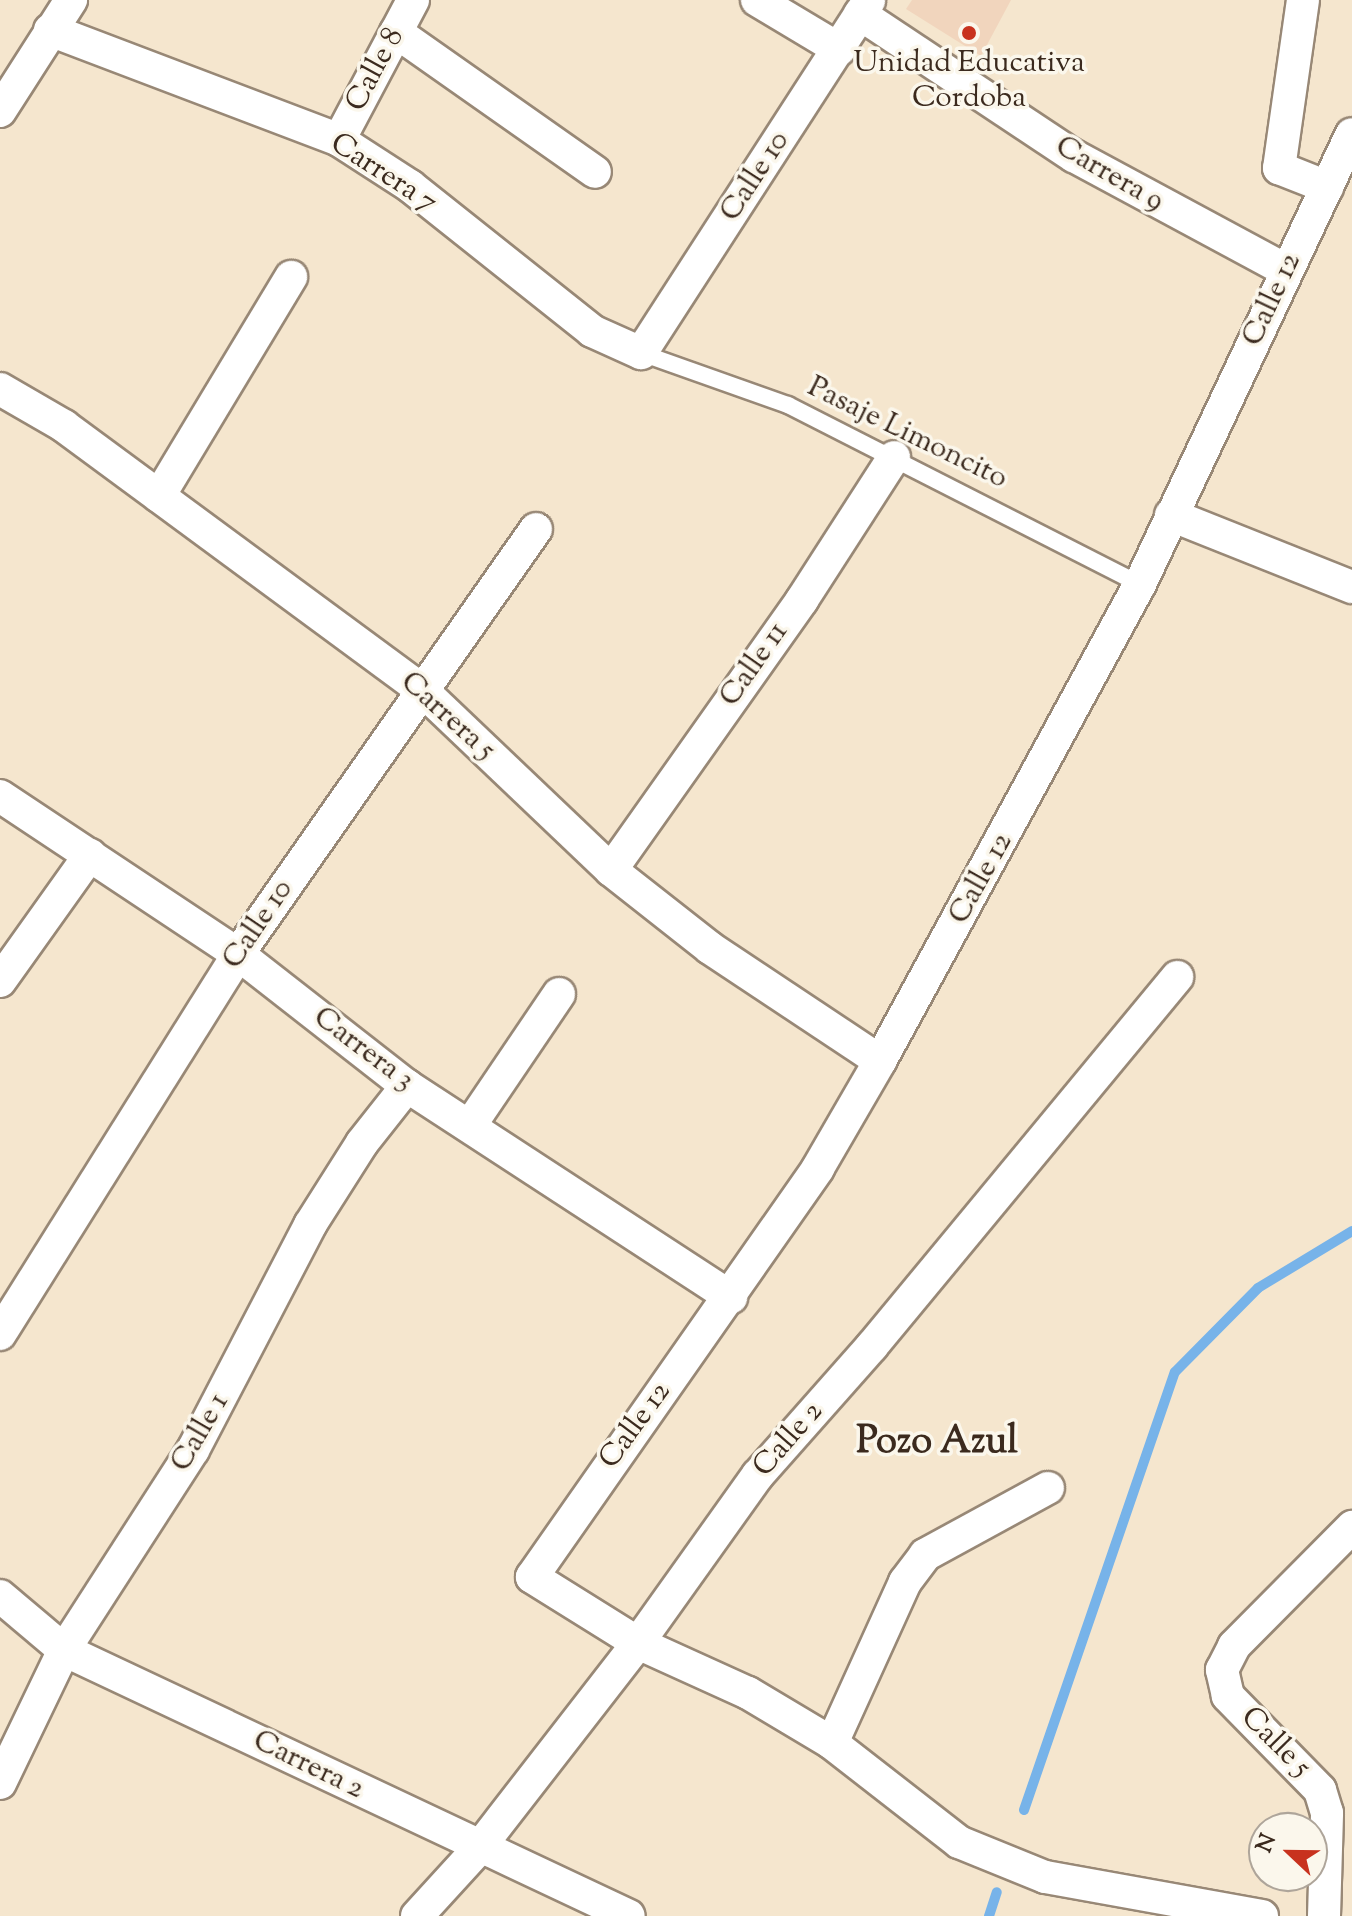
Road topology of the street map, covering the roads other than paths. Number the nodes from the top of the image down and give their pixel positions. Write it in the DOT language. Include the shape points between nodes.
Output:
graph roads {
  1 [pos="71,0"];
  2 [pos="413,0"];
  3 [pos="757,0"];
  4 [pos="1303,0"];
  5 [pos="864,7"];
  6 [pos="50,30"];
  7 [pos="396,32"];
  8 [pos="839,49"];
  9 [pos="0,111"];
  10 [pos="1352,134"];
  11 [pos="339,140"];
  12 [pos="595,172"];
  13 [pos="1327,187"];
  14 [pos="1286,270"];
  15 [pos="291,277"];
  16 [pos="641,353"];
  17 [pos="0,389"];
  18 [pos="894,457"];
  19 [pos="159,496"];
  20 [pos="1171,515"];
  21 [pos="536,529"];
  22 [pos="1140,584"];
  23 [pos="1352,587"];
  24 [pos="422,690"];
  25 [pos="0,796"];
  26 [pos="90,855"];
  27 [pos="611,870"];
  28 [pos="238,954"];
  29 [pos="1177,977"];
  30 [pos="0,981"];
  31 [pos="559,994"];
  32 [pos="880,1061"];
  33 [pos="407,1086"];
  34 [pos="471,1124"];
  35 [pos="731,1297"];
  36 [pos="0,1334"];
  37 [pos="1048,1488"];
  38 [pos="1352,1527"];
  39 [pos="0,1596"];
  40 [pos="638,1643"];
  41 [pos="64,1650"];
  42 [pos="9,1741"];
  43 [pos="832,1743"];
  44 [pos="0,1783"];
  45 [pos="479,1848"];
  46 [pos="1114,1903"];
  47 [pos="417,1916"];
  48 [pos="629,1916"];
  49 [pos="1262,1916"];
  50 [pos="1324,1916"];
  1 -- 6 [label="street"];
  2 -- 7 [label="street, Calle 8"];
  3 -- 8 [label="street"];
  4 -- 13 [label="street" via="1279,168"];
  5 -- 8 [label="street, Calle 10"];
  5 -- 14 [label="street, Carrera 9" via="1074,156"];
  6 -- 9 [label="street"];
  6 -- 11 [label="street, Carrera 7"];
  7 -- 11 [label="street, Calle 8"];
  7 -- 12 [label="street"];
  8 -- 16 [label="street, Calle 10"];
  10 -- 13 [label="street, Calle 12"];
  11 -- 16 [label="street, Carrera 7" via="410,186 592,331"];
  13 -- 14 [label="street, Calle 12"];
  14 -- 20 [label="street, Calle 12"];
  15 -- 19 [label="street"];
  16 -- 18 [label="lane, Pasaje Limoncito" via="788,405"];
  17 -- 19 [label="street, Carrera 5" via="64,426"];
  18 -- 22 [label="lane, Pasaje Limoncito"];
  18 -- 27 [label="street, Calle 11" via="802,600"];
  19 -- 24 [label="street, Carrera 5"];
  20 -- 22 [label="street, Calle 12"];
  20 -- 23 [label="street"];
  21 -- 24 [label="street, Calle 10"];
  22 -- 32 [label="street, Calle 12"];
  24 -- 27 [label="street, Carrera 5"];
  24 -- 28 [label="street, Calle 10"];
  25 -- 26 [label="street, Carrera 3"];
  26 -- 28 [label="street, Carrera 3"];
  26 -- 30 [label="street"];
  27 -- 32 [label="street, Carrera 5" via="710,948"];
  28 -- 33 [label="street, Carrera 3"];
  28 -- 36 [label="street, Calle 10"];
  29 -- 40 [label="street, Calle 2" via="872,1346 758,1475"];
  31 -- 34 [label="street"];
  32 -- 35 [label="street, Calle 12" via="818,1168"];
  33 -- 34 [label="street, Carrera 3"];
  33 -- 41 [label="street, Calle 1" via="362,1143 310,1225 193,1450"];
  34 -- 35 [label="street, Carrera 3"];
  35 -- 40 [label="street, Calle 12" via="572,1513 532,1577"];
  37 -- 43 [label="street" via="925,1555 905,1582"];
  38 -- 50 [label="street, Calle 5" via="1234,1646 1222,1670 1228,1696 1320,1790 1327,1813"];
  39 -- 41 [label="street, Carrera 2"];
  40 -- 43 [label="street" via="748,1693"];
  40 -- 45 [label="street, Calle 2"];
  41 -- 42 [label="street, Calle 1"];
  41 -- 45 [label="street, Carrera 2"];
  42 -- 44 [label="street, Calle 1"];
  43 -- 46 [label="street" via="959,1842"];
  45 -- 47 [label="street, Calle 2"];
  45 -- 48 [label="street, Carrera 2"];
  46 -- 49 [label="street"];
}
